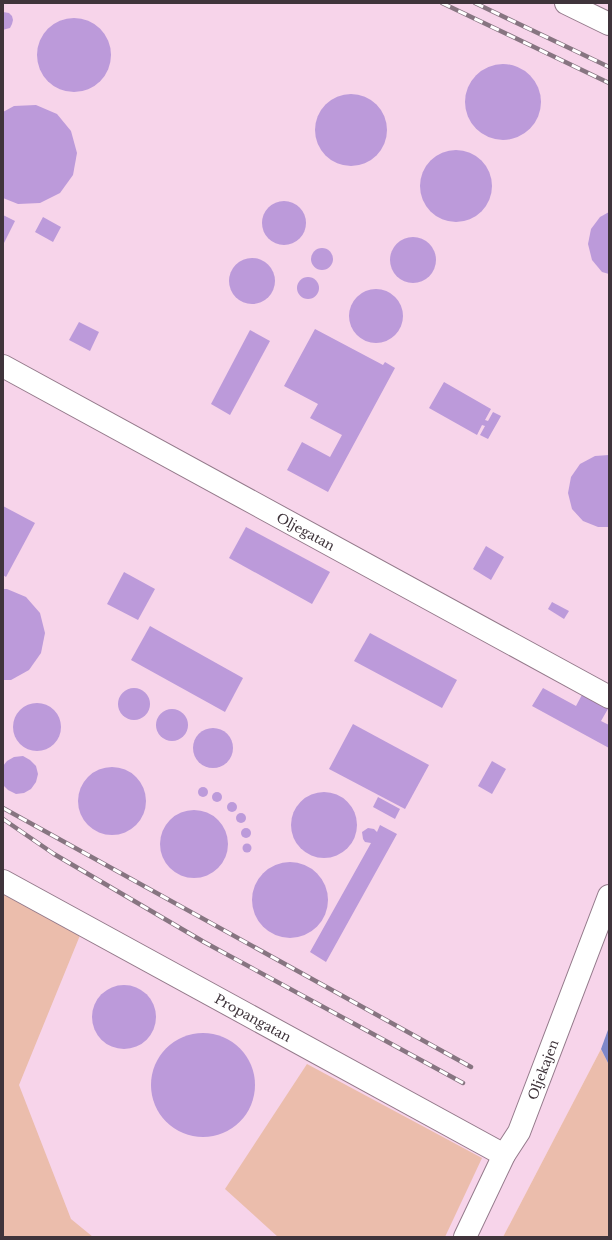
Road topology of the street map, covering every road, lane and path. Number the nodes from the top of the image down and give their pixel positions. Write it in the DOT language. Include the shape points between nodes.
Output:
graph roads {
  1 [pos="566,3"];
  2 [pos="609,24"];
  3 [pos="3,366"];
  4 [pos="609,697"];
  5 [pos="3,881"];
  6 [pos="609,896"];
  7 [pos="504,1155"];
  8 [pos="465,1237"];
  1 -- 2 [label="lane"];
  3 -- 4 [label="lane, Oljegatan"];
  5 -- 7 [label="lane, Propangatan"];
  6 -- 7 [label="lane, Oljekajen" via="519,1132"];
  7 -- 8 [label="lane, Oljekajen"];
}
